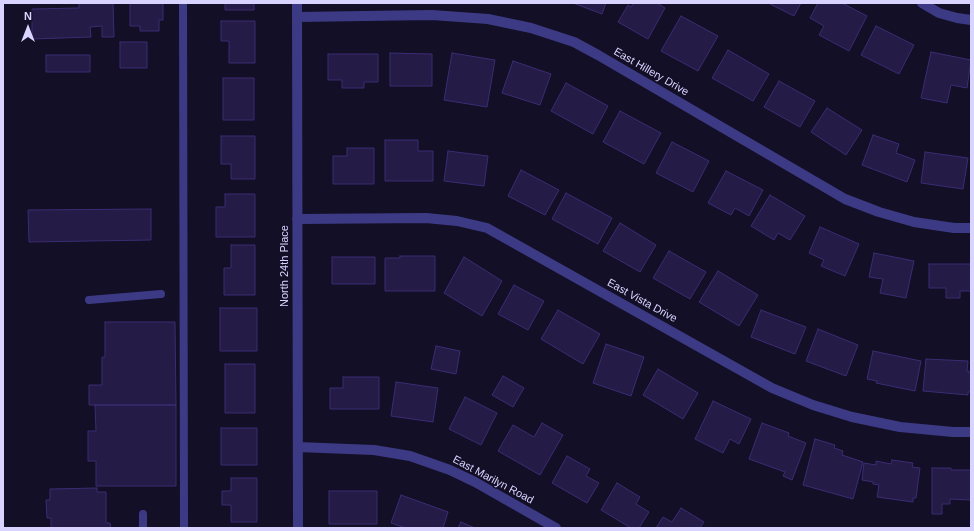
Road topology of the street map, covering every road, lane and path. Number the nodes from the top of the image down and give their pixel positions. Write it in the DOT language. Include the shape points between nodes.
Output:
graph roads {
  1 [pos="183,3"];
  2 [pos="297,3"];
  3 [pos="922,3"];
  4 [pos="297,17"];
  5 [pos="971,20"];
  6 [pos="297,219"];
  7 [pos="971,228"];
  8 [pos="161,294"];
  9 [pos="89,300"];
  10 [pos="971,432"];
  11 [pos="298,447"];
  12 [pos="143,514"];
  13 [pos="143,528"];
  14 [pos="184,528"];
  15 [pos="298,528"];
  16 [pos="556,528"];
  1 -- 14 [label="lane"];
  2 -- 4 [label="street, North 24th Place"];
  3 -- 5 [label="street" via="939,13"];
  4 -- 6 [label="street, North 24th Place"];
  4 -- 7 [label="street, East Hillery Drive" via="432,15 488,19 531,28 574,42 598,55 845,199 914,222"];
  6 -- 10 [label="street, East Vista Drive" via="426,218 457,221 487,228 772,388 813,405 852,417 893,426"];
  6 -- 11 [label="street, North 24th Place"];
  8 -- 9 [label="lane"];
  11 -- 15 [label="street, North 24th Place"];
  11 -- 16 [label="street, East Marilyn Road" via="374,450 410,456 476,482"];
  12 -- 13 [label="lane"];
}
